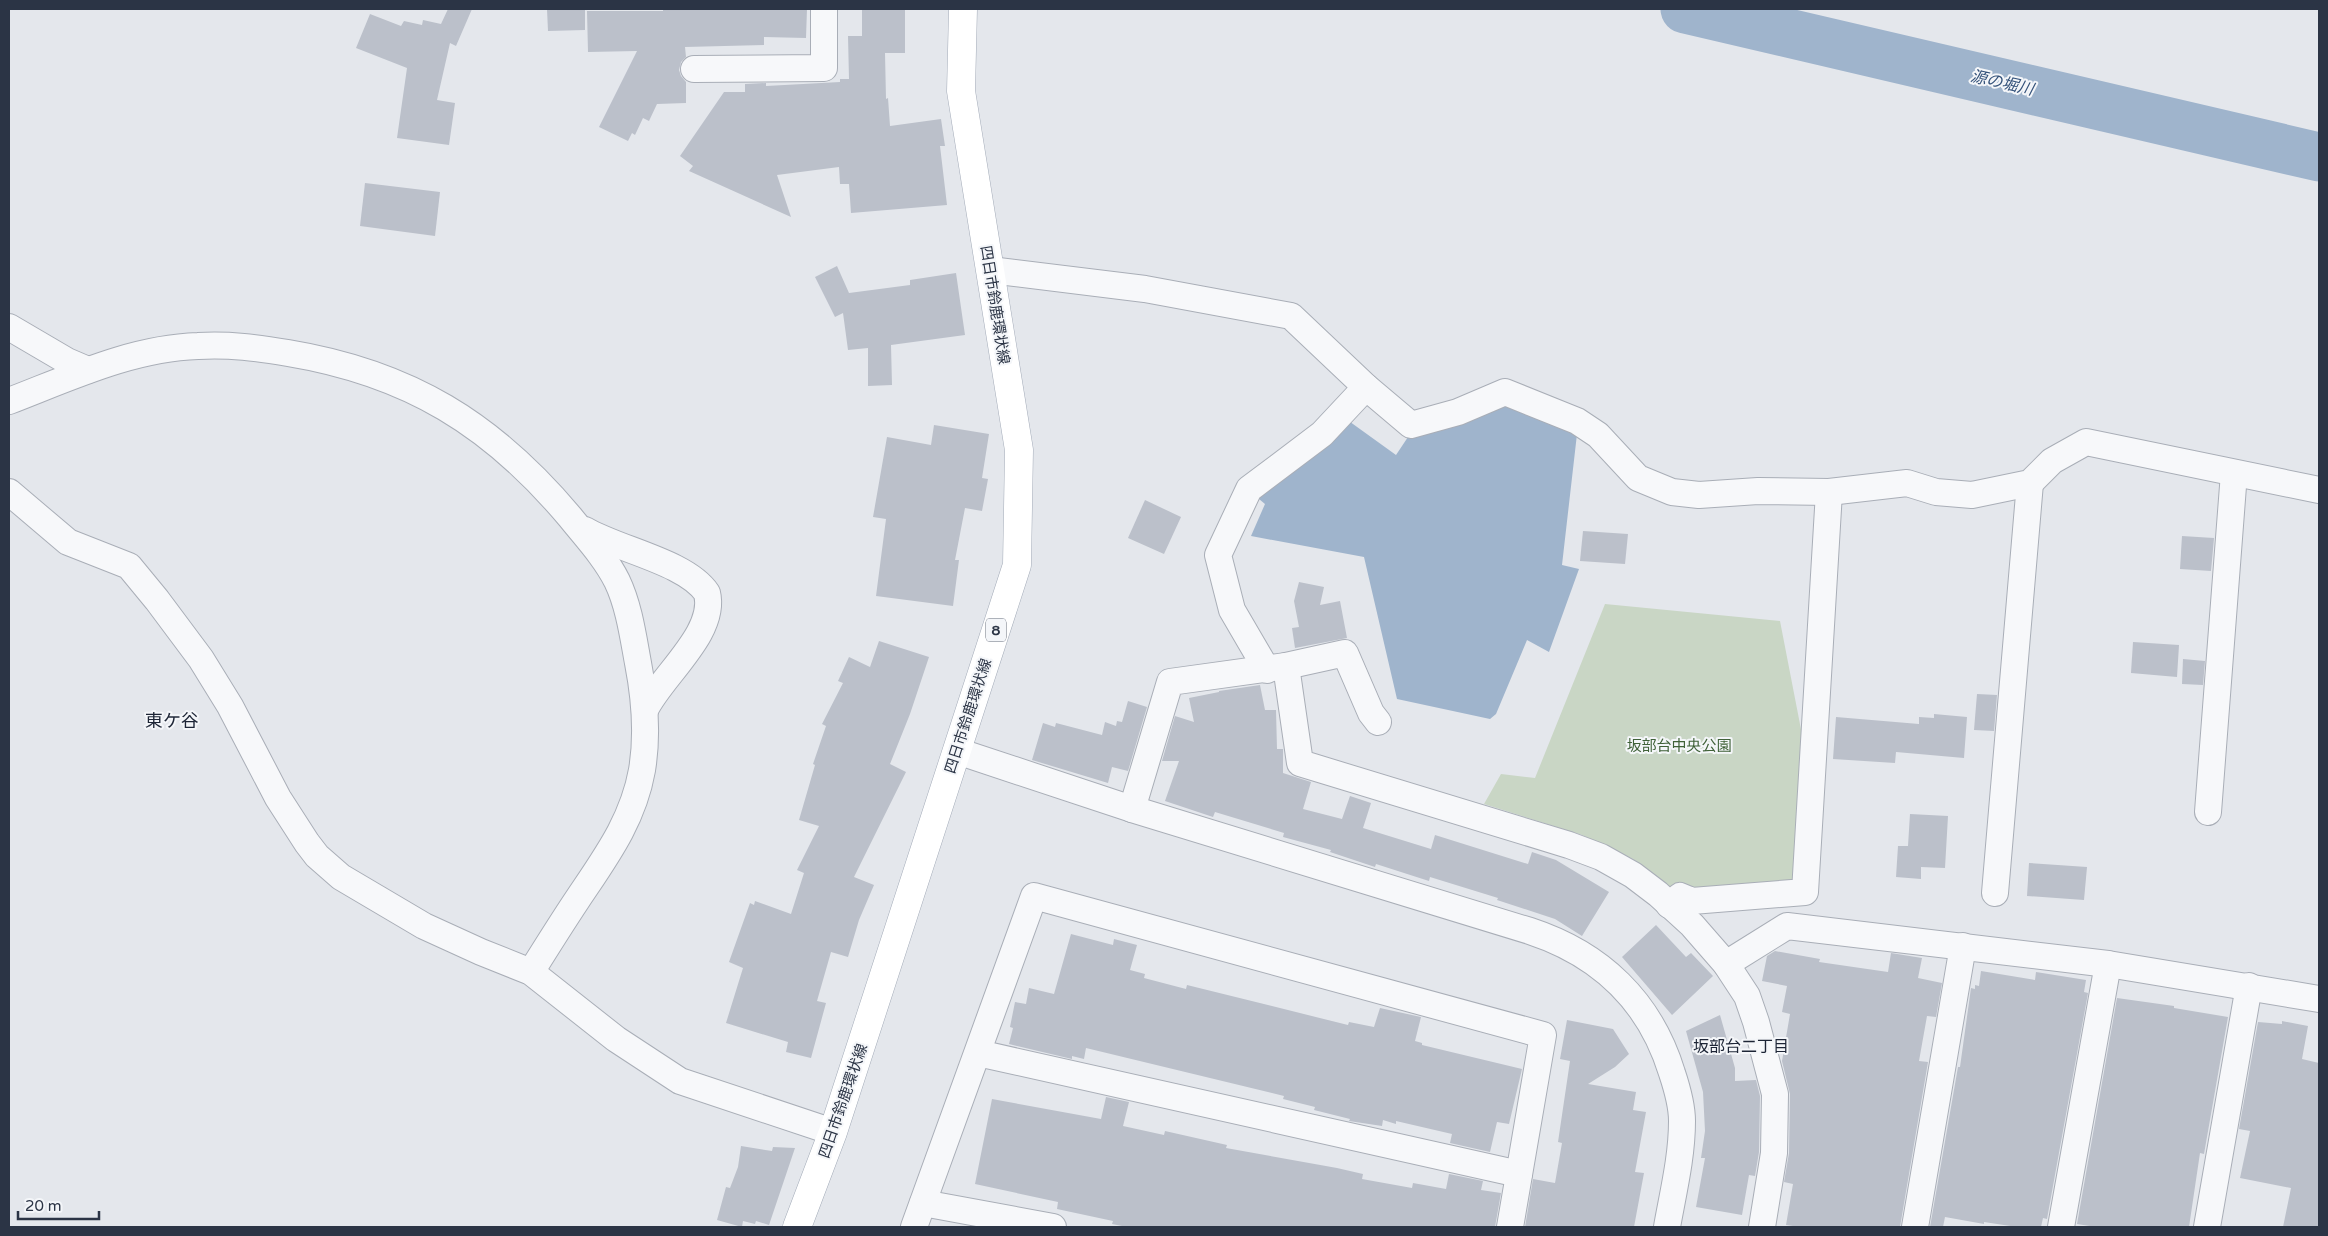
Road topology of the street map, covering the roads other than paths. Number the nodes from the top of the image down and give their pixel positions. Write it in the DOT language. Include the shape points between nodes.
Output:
graph roads {
  1 [pos="824,9"];
  2 [pos="963,9"];
  3 [pos="694,69"];
  4 [pos="990,270"];
  5 [pos="9,327"];
  6 [pos="88,370"];
  7 [pos="1366,387"];
  8 [pos="9,401"];
  9 [pos="2234,473"];
  10 [pos="2030,483"];
  11 [pos="2319,490"];
  12 [pos="9,492"];
  13 [pos="1829,492"];
  14 [pos="576,525"];
  15 [pos="1276,668"];
  16 [pos="645,710"];
  17 [pos="1378,722"];
  18 [pos="957,751"];
  19 [pos="1132,809"];
  20 [pos="2208,812"];
  21 [pos="1995,893"];
  22 [pos="1670,905"];
  23 [pos="1963,946"];
  24 [pos="1726,964"];
  25 [pos="2108,964"];
  26 [pos="531,972"];
  27 [pos="2249,986"];
  28 [pos="2319,999"];
  29 [pos="978,1053"];
  30 [pos="833,1132"];
  31 [pos="1519,1174"];
  32 [pos="923,1203"];
  33 [pos="797,1227"];
  34 [pos="914,1227"];
  35 [pos="1053,1227"];
  36 [pos="1510,1227"];
  37 [pos="1667,1227"];
  38 [pos="1762,1227"];
  39 [pos="1915,1227"];
  40 [pos="2062,1227"];
  41 [pos="2207,1227"];
  1 -- 3 [label="street" via="824,68"];
  2 -- 4 [label="main road, 四日市鈴鹿環状線 / 8" via="961,91"];
  4 -- 7 [label="street" via="1145,289 1291,316"];
  4 -- 18 [label="main road, 四日市鈴鹿環状線 / 8" via="1019,450 1016,565"];
  5 -- 6 [label="street"];
  6 -- 8 [label="street"];
  6 -- 14 [label="street" via="137,355 216,345 318,358 367,372 416,391 476,426 530,473"];
  7 -- 13 [label="street" via="1411,425 1458,412 1505,392 1577,420 1598,435 1638,478 1672,492 1698,495 1758,491"];
  7 -- 15 [label="street" via="1322,434 1249,489 1218,555 1232,610"];
  9 -- 10 [label="street" via="2086,442 2052,462"];
  9 -- 11 [label="street"];
  9 -- 20 [label="street"];
  10 -- 13 [label="street" via="1972,495 1936,492 1907,483"];
  10 -- 21 [label="street"];
  12 -- 26 [label="street" via="68,542 129,566 201,659 293,823 325,863 341,877 424,926"];
  13 -- 22 [label="street" via="1804,892 1692,901 1680,896"];
  14 -- 16 [label="street" via="607,565 622,592"];
  14 -- 16 [label="street" via="604,541 680,572 696,581 707,593 708,613 703,626 657,688"];
  15 -- 17 [label="street" via="1345,653"];
  15 -- 19 [label="street" via="1170,682"];
  15 -- 22 [label="street" via="1300,763 1601,857 1633,875"];
  16 -- 26 [label="street" via="642,771 628,817 616,843"];
  18 -- 19 [label="street"];
  18 -- 30 [label="main road, 四日市鈴鹿環状線 / 8"];
  19 -- 37 [label="street" via="1555,939 1585,955 1628,992 1658,1033 1677,1089 1682,1120 1680,1148"];
  22 -- 24 [label="street"];
  23 -- 24 [label="street" via="1787,926"];
  23 -- 25 [label="street"];
  23 -- 39 [label="street"];
  24 -- 38 [label="street" via="1746,996 1756,1022 1775,1094 1774,1153"];
  25 -- 27 [label="street"];
  25 -- 40 [label="street"];
  26 -- 30 [label="street" via="616,1039 680,1080"];
  27 -- 28 [label="street"];
  27 -- 41 [label="street"];
  29 -- 31 [label="street"];
  29 -- 31 [label="street" via="1034,896 1543,1035"];
  29 -- 32 [label="street"];
  30 -- 33 [label="main road, 四日市鈴鹿環状線 / 8"];
  31 -- 36 [label="street"];
  32 -- 34 [label="street"];
  32 -- 35 [label="street"];
}
